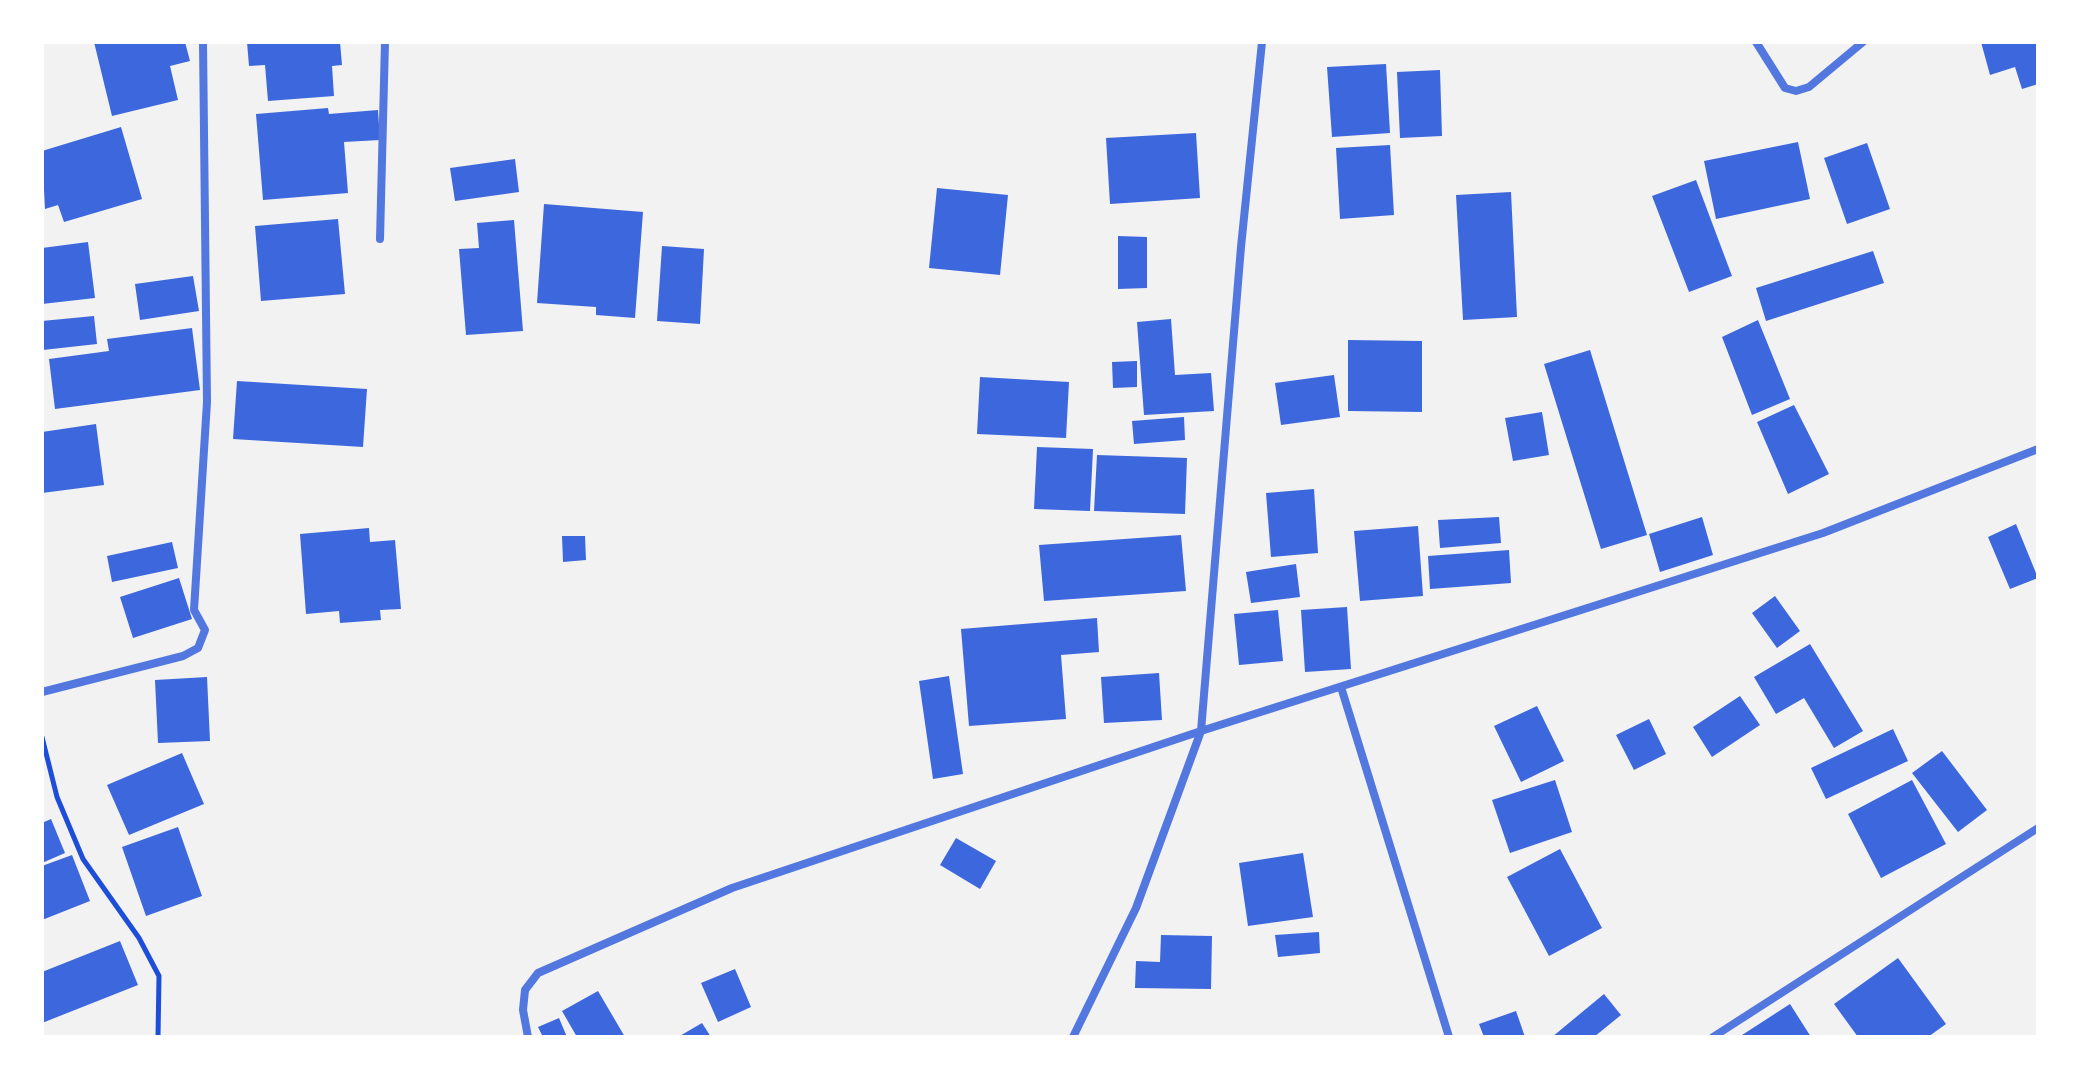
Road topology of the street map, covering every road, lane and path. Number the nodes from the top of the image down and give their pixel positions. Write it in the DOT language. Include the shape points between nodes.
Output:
graph roads {
  1 [pos="203,42"];
  2 [pos="385,42"];
  3 [pos="1262,42"];
  4 [pos="1756,42"];
  5 [pos="1863,42"];
  6 [pos="380,239"];
  7 [pos="2038,449"];
  8 [pos="1341,687"];
  9 [pos="42,692"];
  10 [pos="1201,731"];
  11 [pos="42,737"];
  12 [pos="2038,828"];
  13 [pos="158,1037"];
  14 [pos="528,1037"];
  15 [pos="1073,1037"];
  16 [pos="1449,1037"];
  17 [pos="1713,1037"];
  1 -- 9 [label="street" via="207,402 194,610 205,630 198,648 183,656"];
  2 -- 6 [label="street"];
  3 -- 10 [label="street"];
  4 -- 5 [label="street" via="1785,88 1796,91 1809,87"];
  7 -- 8 [label="street" via="1823,533"];
  8 -- 10 [label="street"];
  8 -- 16 [label="street"];
  10 -- 14 [label="street" via="732,888 538,973 525,990"];
  10 -- 15 [label="street" via="1136,908"];
  11 -- 13 [label="path" via="57,797 83,859 159,976"];
  12 -- 17 [label="street"];
}
